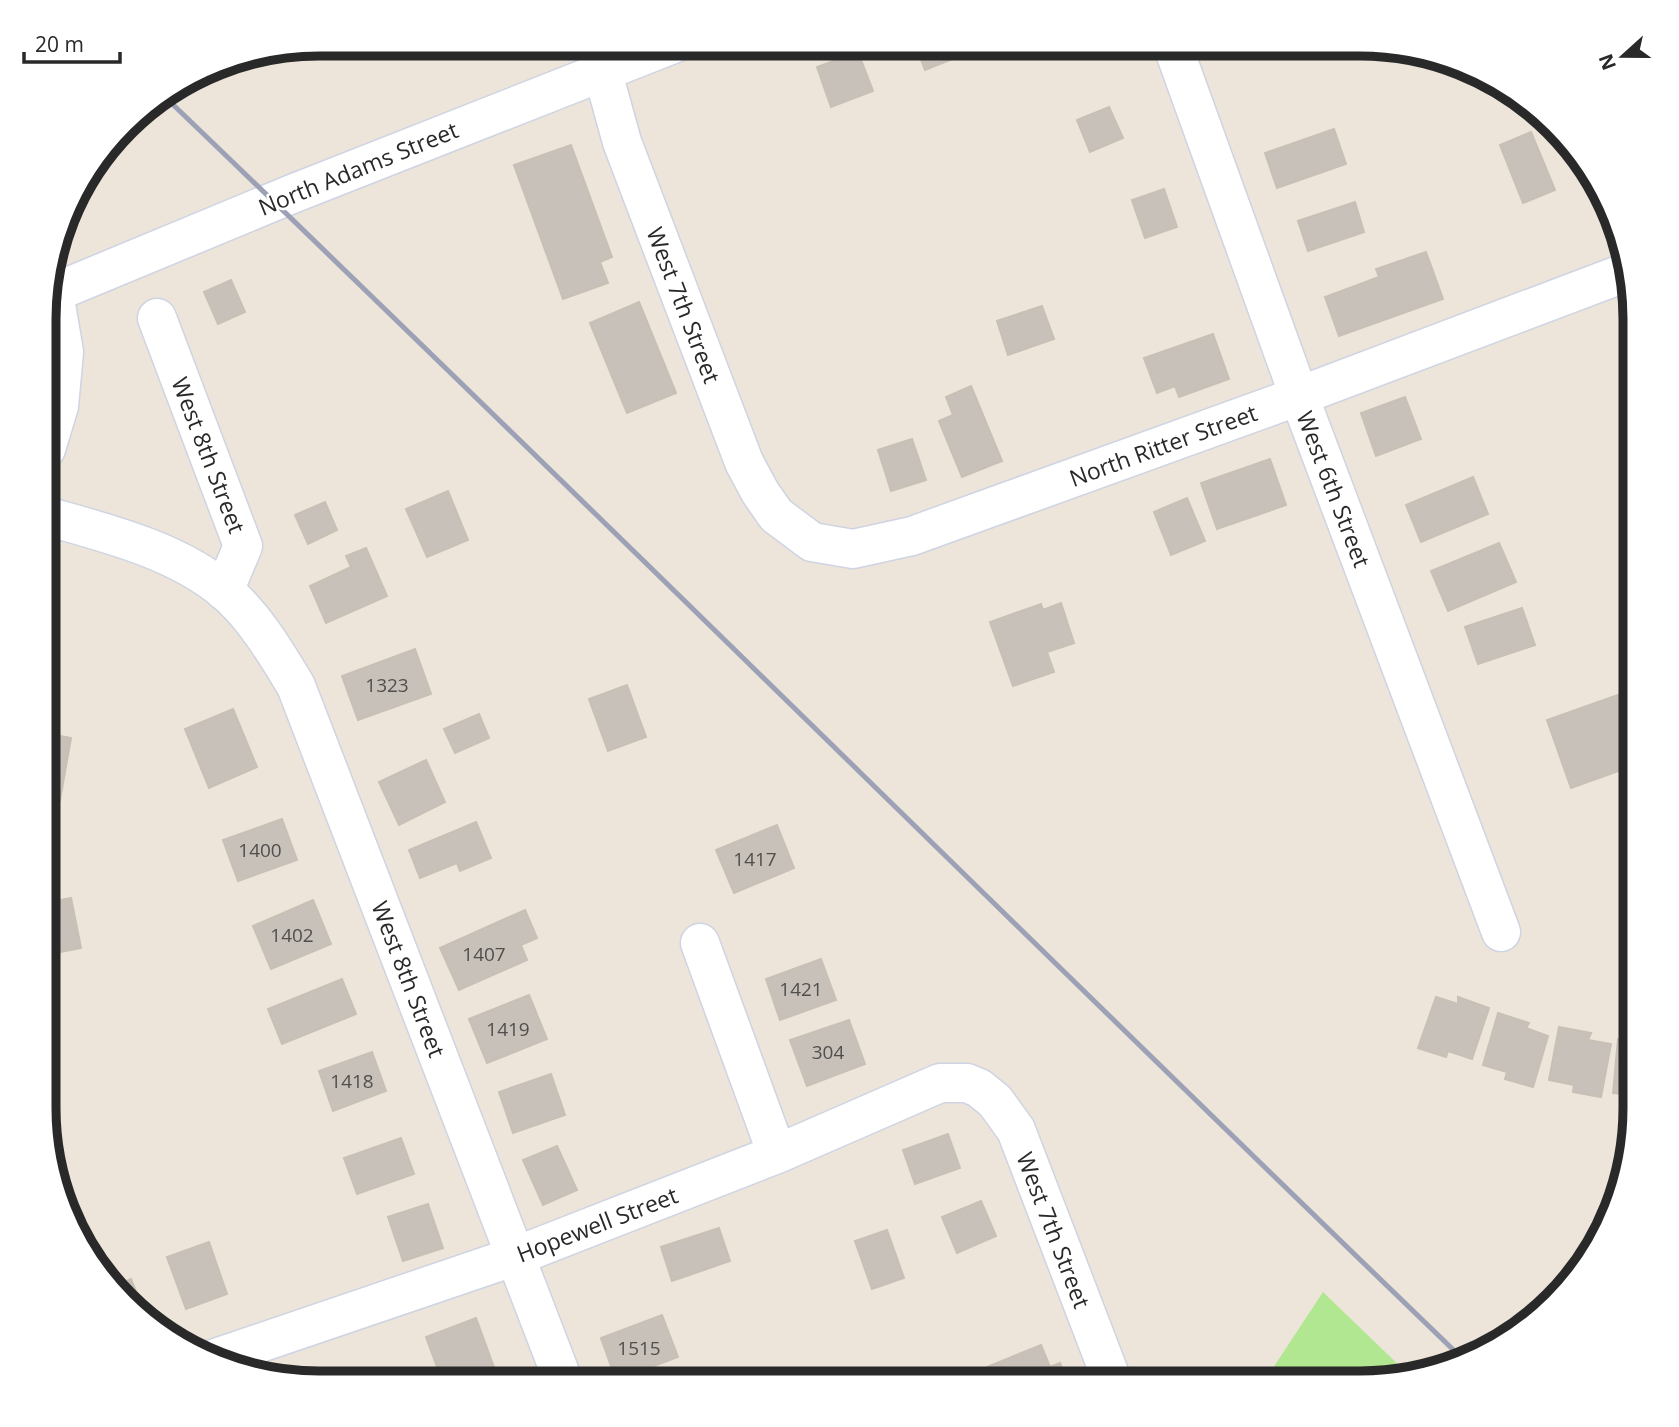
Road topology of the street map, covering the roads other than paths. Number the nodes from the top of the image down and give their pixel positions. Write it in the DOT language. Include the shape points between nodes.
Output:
graph roads {
  1 [pos="1176,56"];
  2 [pos="599,58"];
  3 [pos="1619,275"];
  4 [pos="58,292"];
  5 [pos="158,318"];
  6 [pos="56,319"];
  7 [pos="1299,396"];
  8 [pos="56,416"];
  9 [pos="56,519"];
  10 [pos="812,542"];
  11 [pos="225,591"];
  12 [pos="1501,932"];
  13 [pos="700,943"];
  14 [pos="979,1088"];
  15 [pos="777,1154"];
  16 [pos="516,1256"];
  17 [pos="227,1354"];
  18 [pos="559,1371"];
  19 [pos="1108,1371"];
  1 -- 7 [label="street, West 6th Street"];
  2 -- 4 [label="street, North Adams Street"];
  2 -- 10 [label="street, West 7th Street" via="622,142 744,462 776,515"];
  3 -- 7 [label="street, North Ritter Street"];
  5 -- 11 [label="street, West 8th Street" via="243,546"];
  6 -- 8 [label="street" via="64,352"];
  7 -- 10 [label="street, North Ritter Street" via="912,536 853,549"];
  7 -- 12 [label="street, West 6th Street"];
  9 -- 11 [label="street, West 8th Street" via="154,550"];
  11 -- 16 [label="street, West 8th Street" via="257,626 296,686"];
  13 -- 15 [label="street"];
  14 -- 15 [label="street, Hopewell Street" via="940,1083"];
  14 -- 19 [label="street, West 7th Street" via="1016,1130"];
  15 -- 16 [label="street, Hopewell Street"];
  16 -- 17 [label="street, Hopewell Street"];
  16 -- 18 [label="street, West 8th Street"];
}
